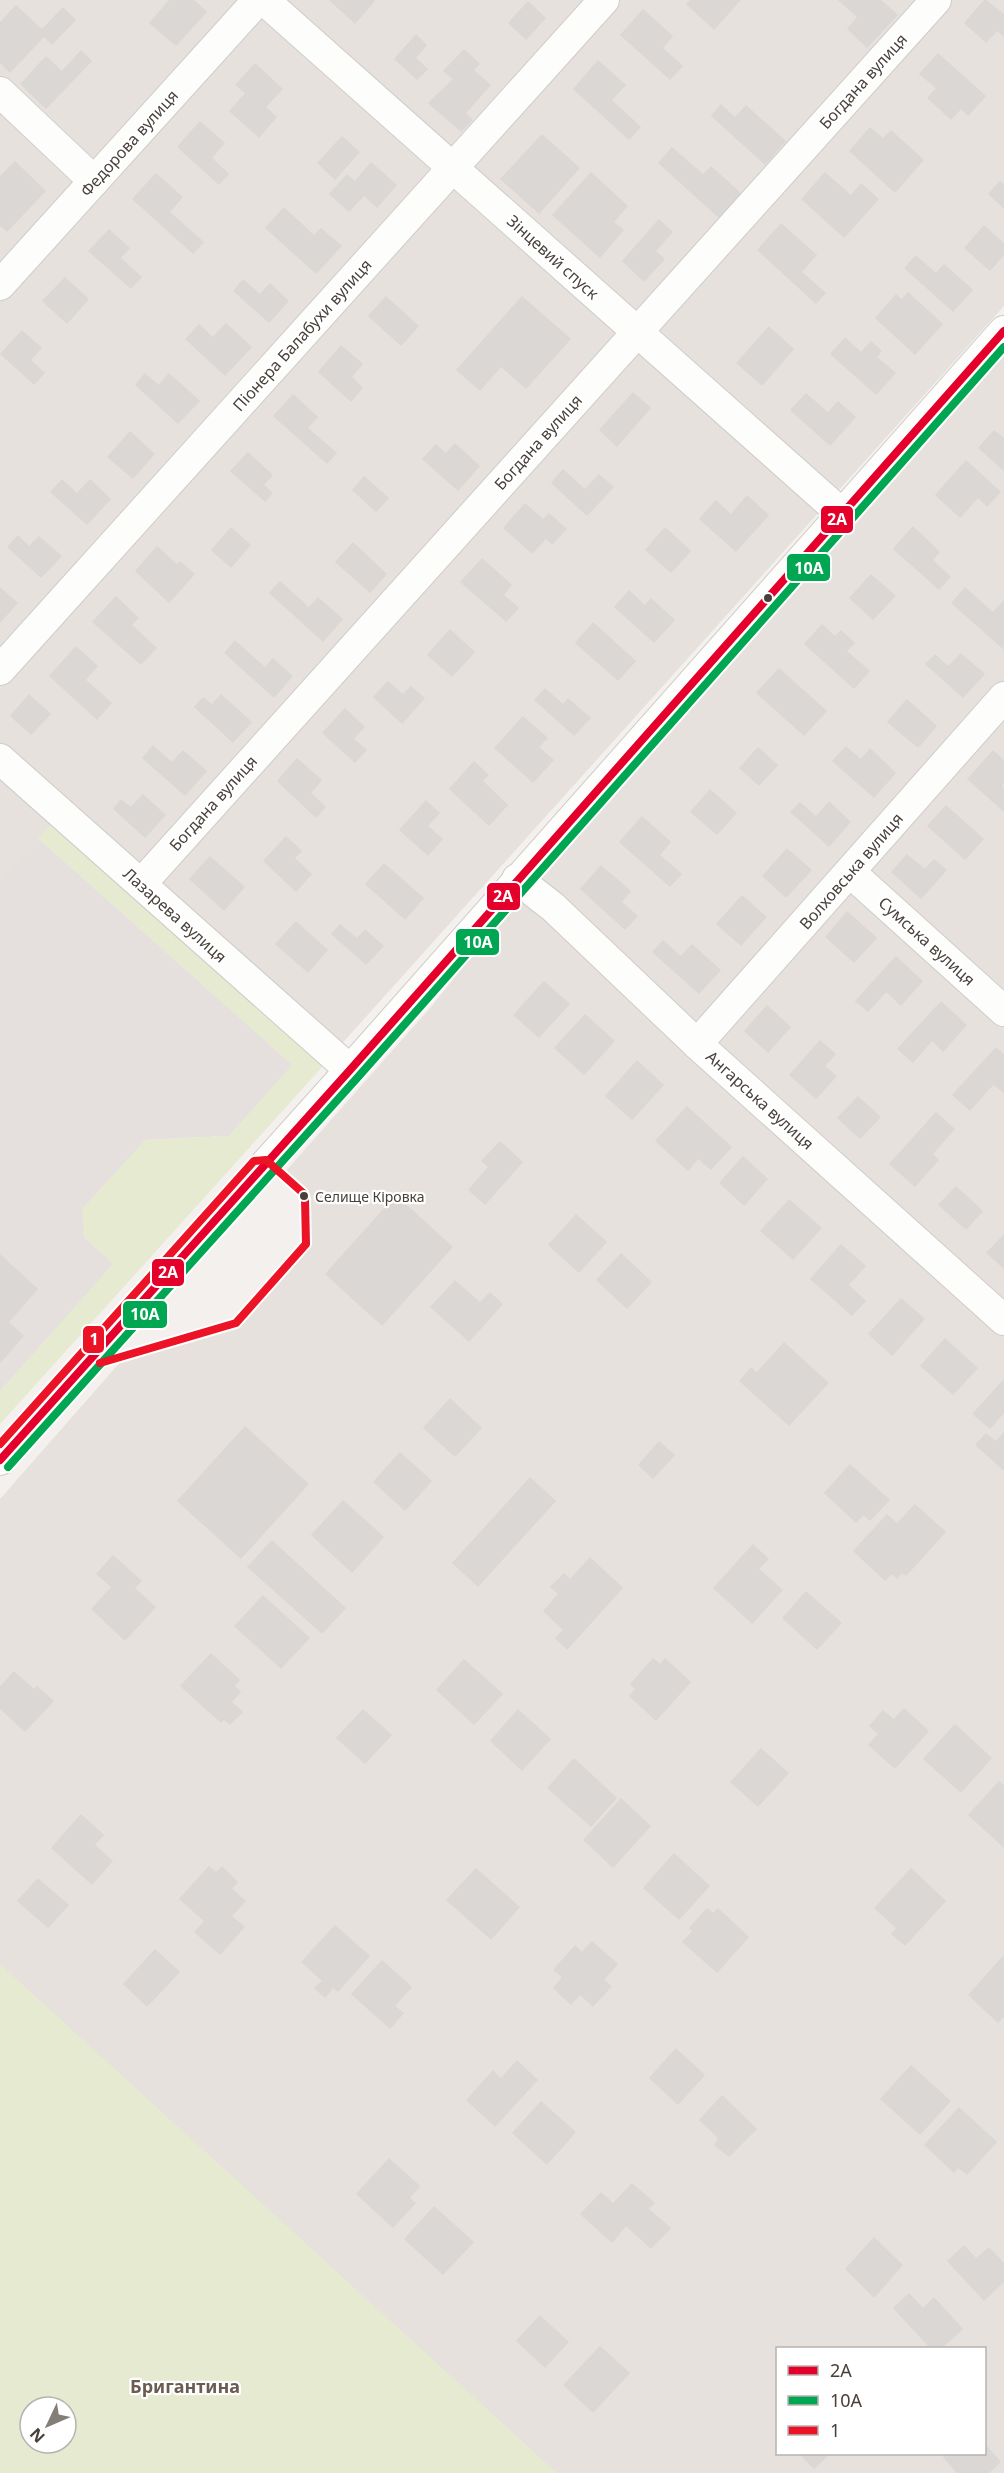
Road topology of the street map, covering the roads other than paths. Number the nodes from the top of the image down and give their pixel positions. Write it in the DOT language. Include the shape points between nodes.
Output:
graph roads {
  1 [pos="258,0"];
  2 [pos="264,0"];
  3 [pos="604,0"];
  4 [pos="936,0"];
  5 [pos="0,92"];
  6 [pos="453,168"];
  7 [pos="94,181"];
  8 [pos="0,285"];
  9 [pos="1004,331"];
  10 [pos="637,332"];
  11 [pos="841,513"];
  12 [pos="0,670"];
  13 [pos="1004,697"];
  14 [pos="0,759"];
  15 [pos="850,872"];
  16 [pos="517,879"];
  17 [pos="141,884"];
  18 [pos="1004,1011"];
  19 [pos="697,1044"];
  20 [pos="350,1070"];
  21 [pos="1004,1320"];
  22 [pos="0,1460"];
  1 -- 7 [label="street, Федорова вулиця"];
  2 -- 6 [label="street, Зінцевий спуск"];
  3 -- 6 [label="street, Піонера Балабухи вулиця"];
  4 -- 10 [label="street, Богдана вулиця"];
  5 -- 7 [label="street"];
  6 -- 10 [label="street, Зінцевий спуск"];
  6 -- 12 [label="street, Піонера Балабухи вулиця"];
  7 -- 8 [label="street, Федорова вулиця"];
  9 -- 11 [label="street"];
  10 -- 11 [label="street, Зінцевий спуск"];
  10 -- 17 [label="street, Богдана вулиця"];
  11 -- 16 [label="street"];
  13 -- 15 [label="street, Волховська вулиця"];
  14 -- 17 [label="street, Лазарева вулиця"];
  15 -- 18 [label="street, Сумська вулиця"];
  15 -- 19 [label="street, Волховська вулиця"];
  16 -- 19 [label="street, Ангарська вулиця" via="553,907"];
  16 -- 20 [label="street"];
  17 -- 20 [label="street, Лазарева вулиця"];
  19 -- 21 [label="street, Ангарська вулиця"];
  20 -- 22 [label="street"];
}
